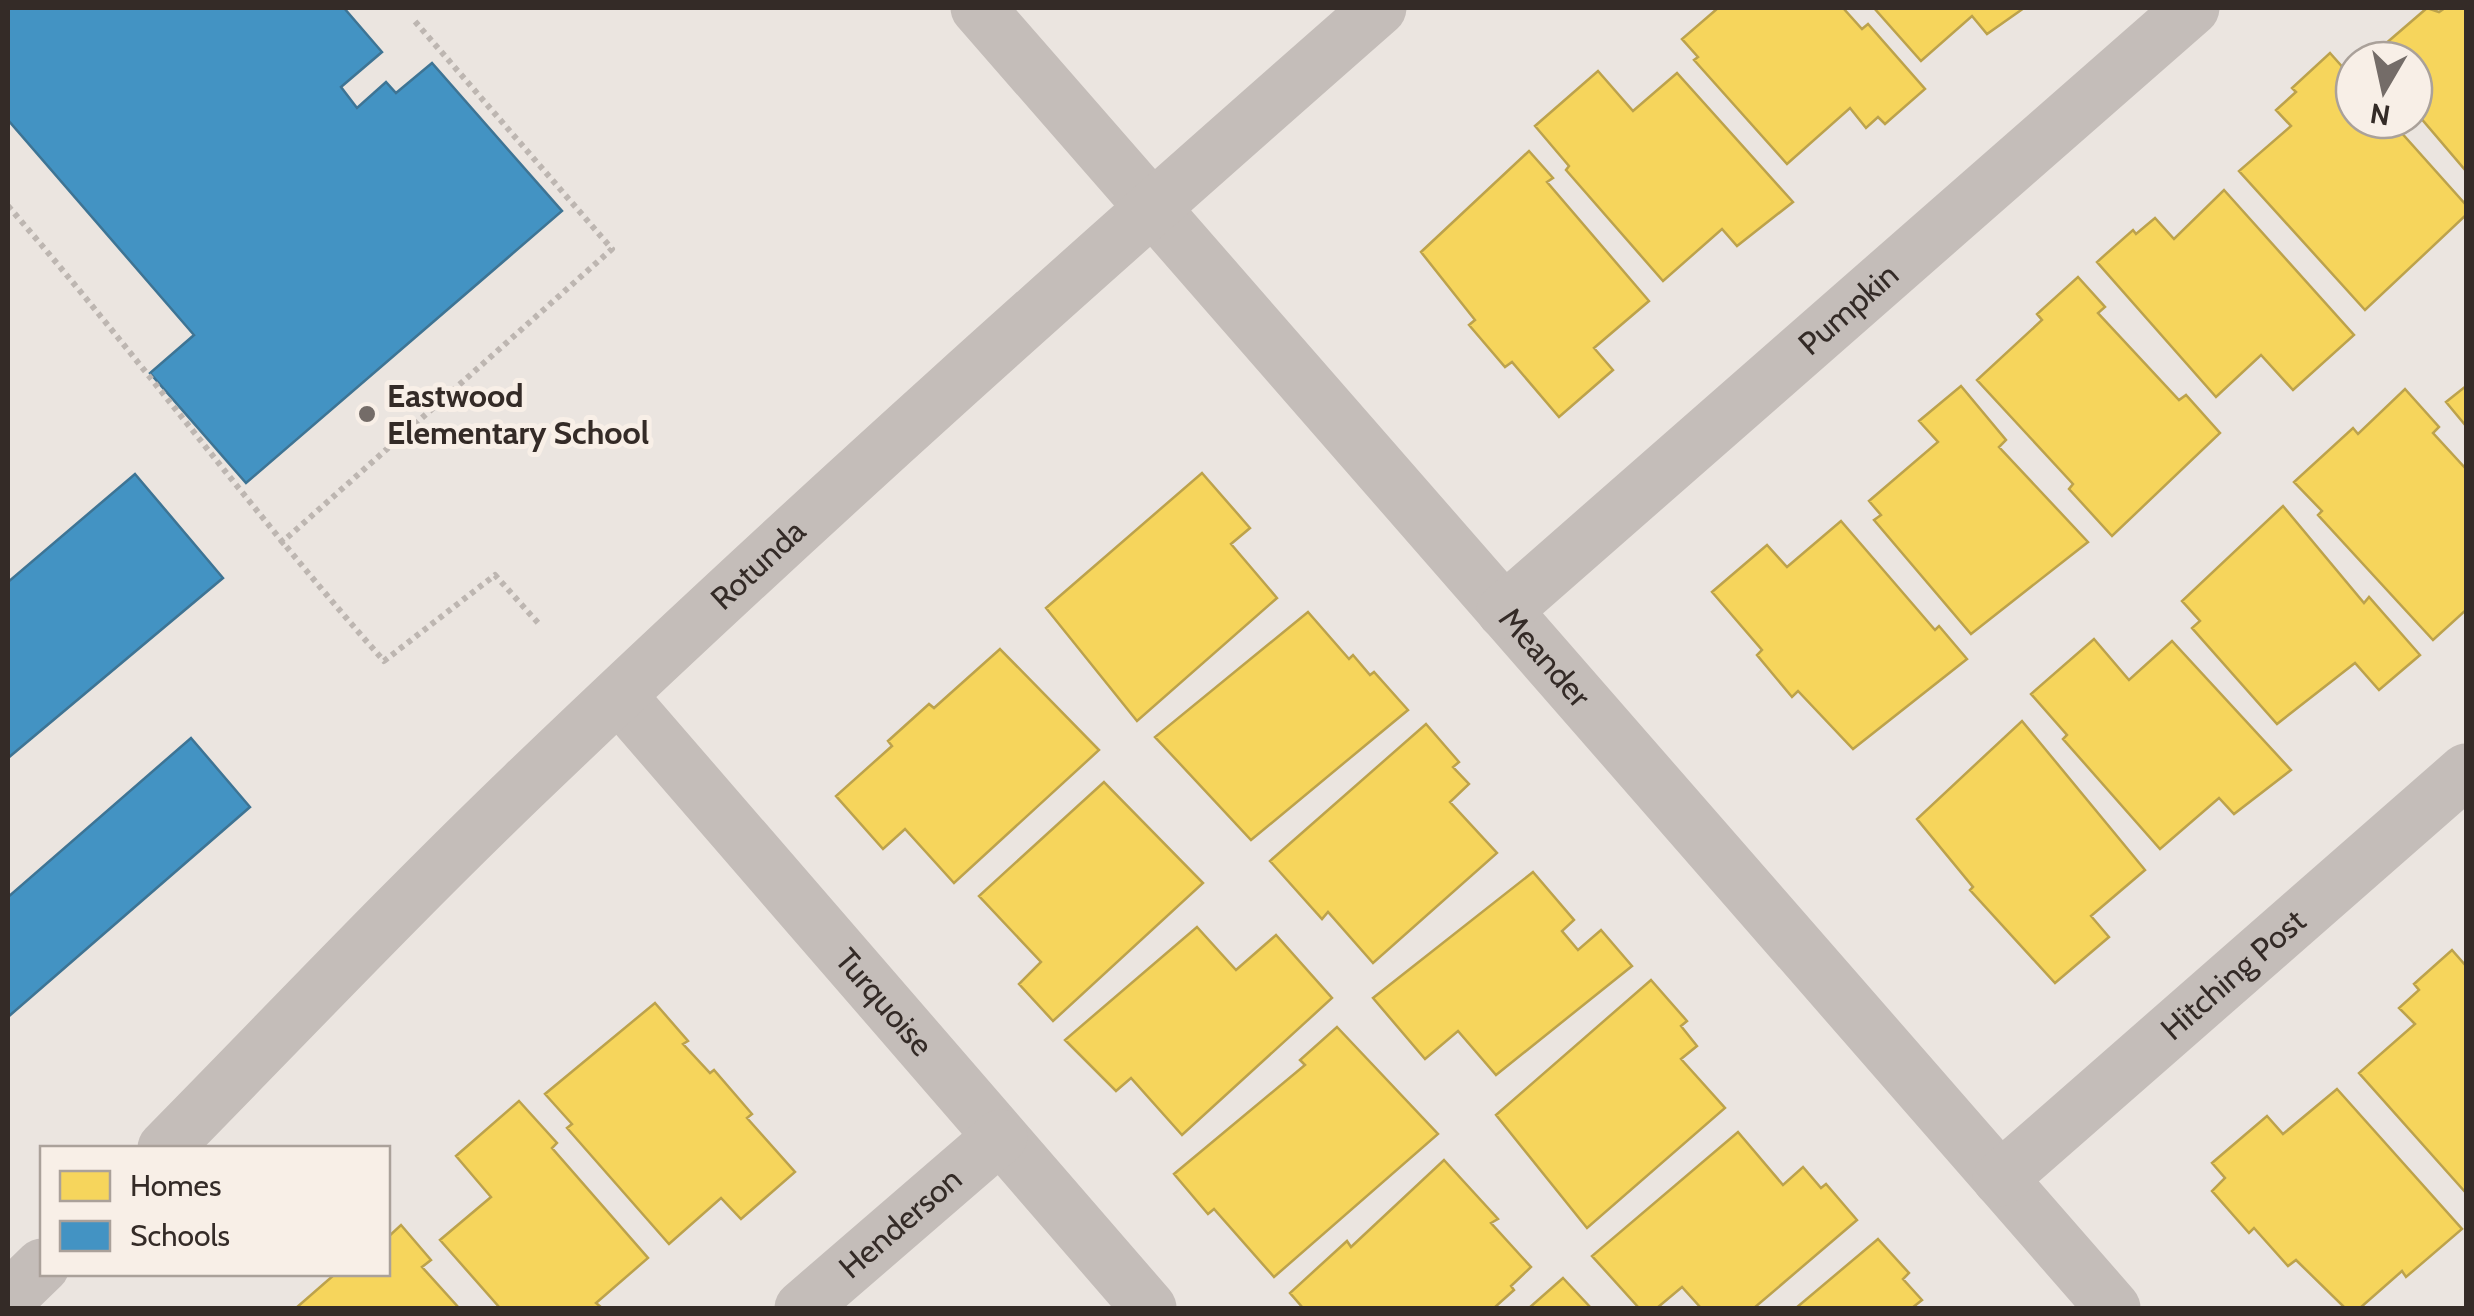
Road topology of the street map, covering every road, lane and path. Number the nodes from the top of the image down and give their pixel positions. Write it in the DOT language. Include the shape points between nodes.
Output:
graph roads {
  1 [pos="978,8"];
  2 [pos="1379,8"];
  3 [pos="2192,8"];
  4 [pos="412,18"];
  5 [pos="8,206"];
  6 [pos="1152,206"];
  7 [pos="280,544"];
  8 [pos="1504,611"];
  9 [pos="539,624"];
  10 [pos="619,696"];
  11 [pos="2466,771"];
  12 [pos="1000,1137"];
  13 [pos="167,1146"];
  14 [pos="2000,1179"];
  15 [pos="40,1268"];
  16 [pos="8,1299"];
  17 [pos="802,1308"];
  18 [pos="1149,1308"];
  19 [pos="2113,1308"];
  1 -- 6 [label="street, Meander"];
  2 -- 6 [label="street, Rotunda"];
  3 -- 8 [label="street, Pumpkin"];
  4 -- 7 [label="path" via="612,249"];
  5 -- 7 [label="path"];
  6 -- 8 [label="street, Meander"];
  6 -- 10 [label="street, Rotunda"];
  7 -- 9 [label="path" via="384,661 495,575"];
  8 -- 14 [label="street, Meander"];
  10 -- 12 [label="street, Turquoise"];
  10 -- 13 [label="street, Rotunda" via="460,847"];
  11 -- 14 [label="street, Hitching Post"];
  12 -- 17 [label="street, Henderson"];
  12 -- 18 [label="street, Turquoise"];
  14 -- 19 [label="street, Meander"];
  15 -- 16 [label="street"];
}
